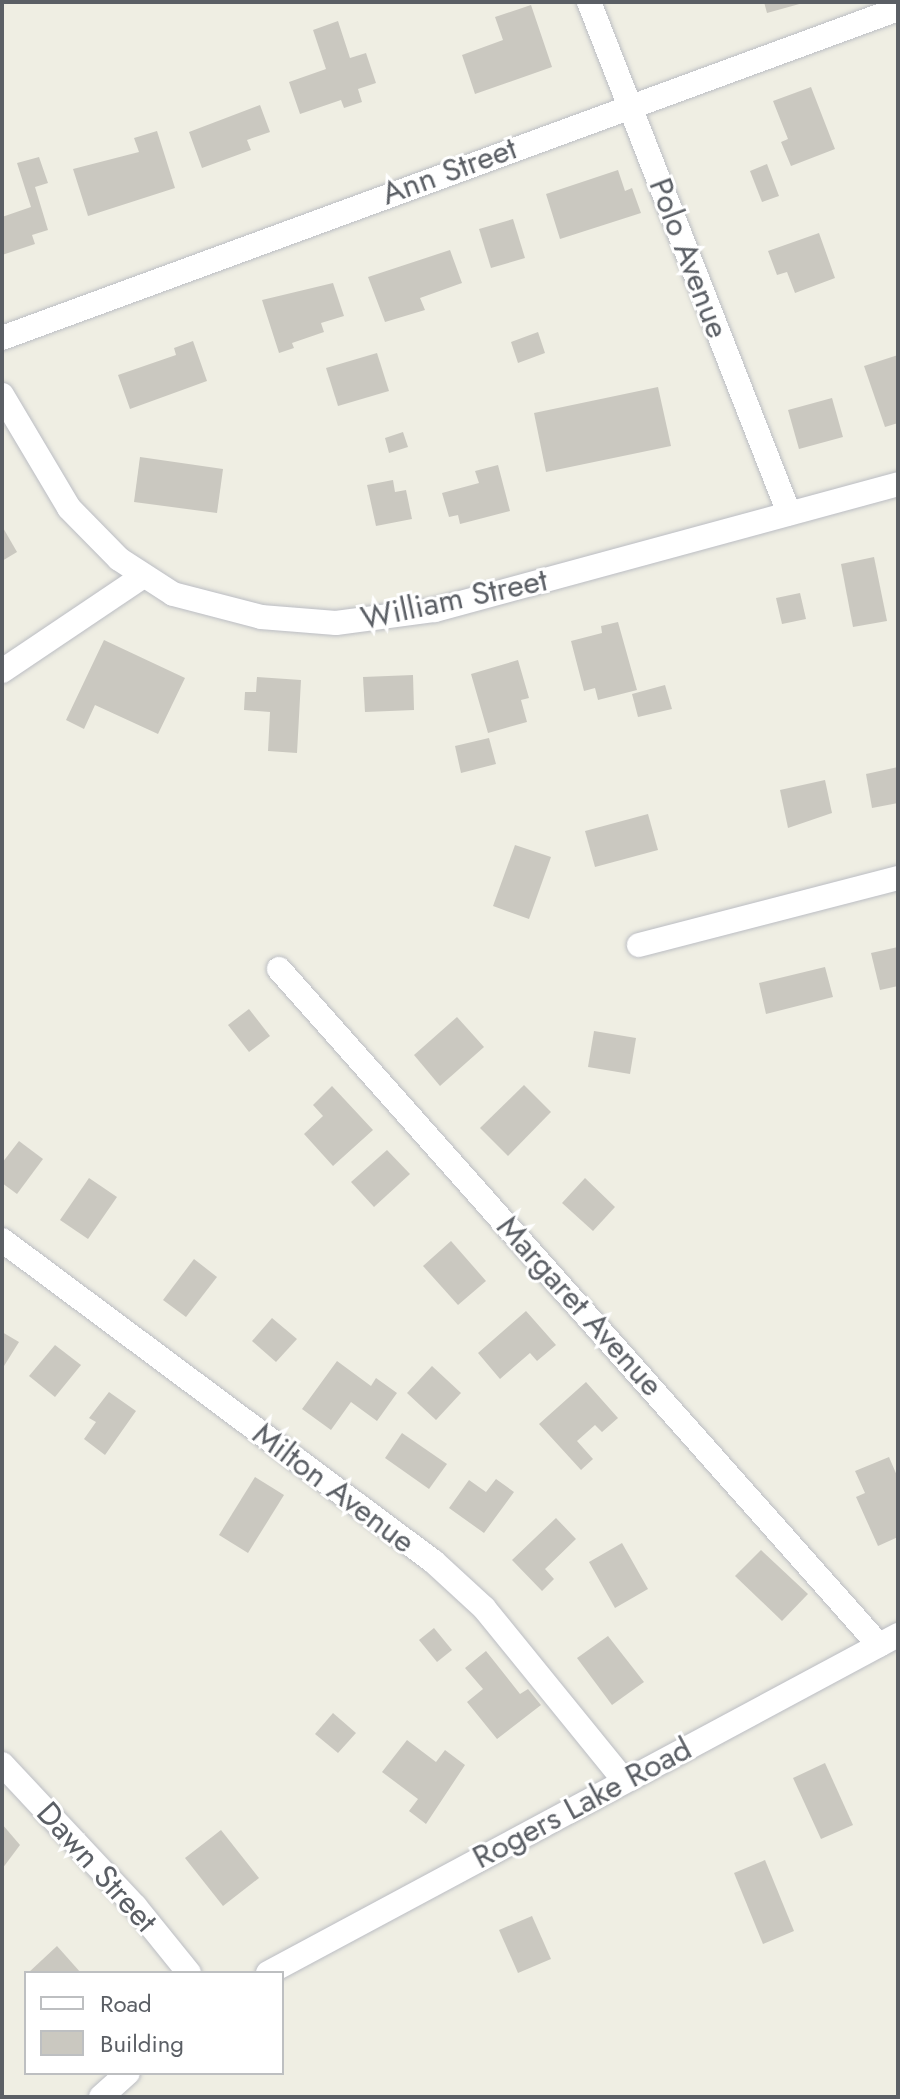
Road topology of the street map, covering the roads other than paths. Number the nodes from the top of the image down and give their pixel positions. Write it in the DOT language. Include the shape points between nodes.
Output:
graph roads {
  1 [pos="589,2"];
  2 [pos="898,9"];
  3 [pos="629,106"];
  4 [pos="2,338"];
  5 [pos="2,395"];
  6 [pos="898,484"];
  7 [pos="789,513"];
  8 [pos="142,577"];
  9 [pos="2,671"];
  10 [pos="898,878"];
  11 [pos="639,945"];
  12 [pos="279,969"];
  13 [pos="2,1240"];
  14 [pos="889,1640"];
  15 [pos="2,1764"];
  16 [pos="624,1780"];
  17 [pos="187,1971"];
  18 [pos="272,1971"];
  19 [pos="126,2075"];
  20 [pos="101,2097"];
  1 -- 3 [label="street, Polo Avenue"];
  2 -- 3 [label="street, Ann Street"];
  3 -- 4 [label="street, Ann Street"];
  3 -- 7 [label="street, Polo Avenue"];
  5 -- 8 [label="street, William Street" via="69,508"];
  6 -- 7 [label="street, William Street"];
  7 -- 8 [label="street, William Street" via="435,610 356,622 232,611 173,594"];
  8 -- 9 [label="street"];
  10 -- 11 [label="street"];
  12 -- 14 [label="street, Margaret Avenue"];
  13 -- 16 [label="street, Milton Avenue" via="434,1562 484,1608"];
  14 -- 16 [label="street, Rogers Lake Road"];
  15 -- 17 [label="street, Dawn Street" via="135,1906"];
  16 -- 18 [label="street, Rogers Lake Road"];
  19 -- 20 [label="street"];
}
